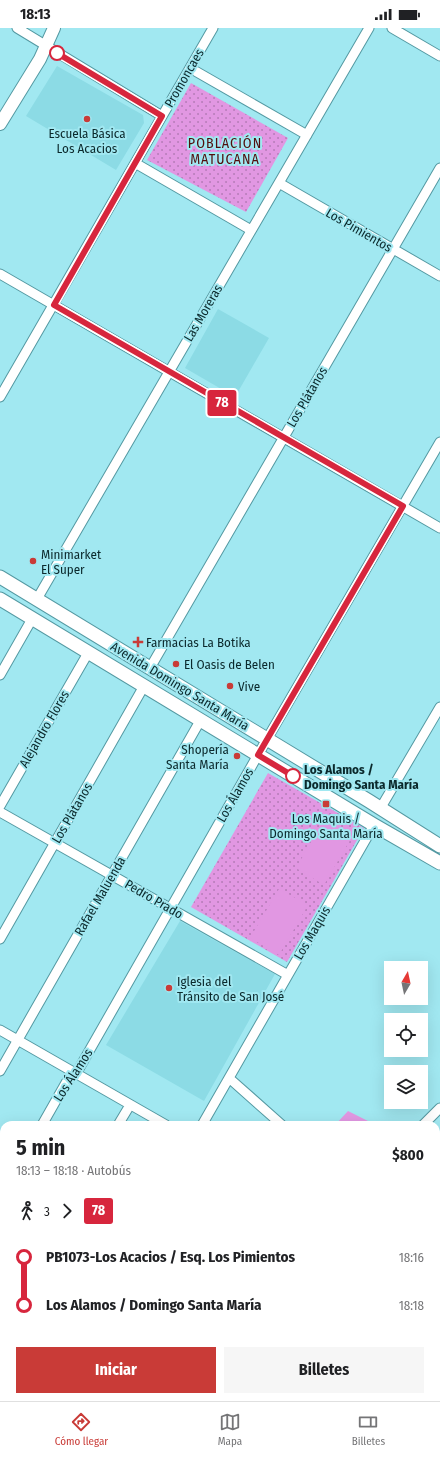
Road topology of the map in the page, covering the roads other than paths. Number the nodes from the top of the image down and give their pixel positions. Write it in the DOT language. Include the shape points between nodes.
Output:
graph roads {
  1 [pos="17,28"];
  2 [pos="54,28"];
  3 [pos="213,28"];
  4 [pos="369,28"];
  5 [pos="392,28"];
  6 [pos="47,46"];
  7 [pos="440,56"];
  8 [pos="190,68"];
  9 [pos="4,109"];
  10 [pos="162,116"];
  11 [pos="0,124"];
  12 [pos="307,135"];
  13 [pos="135,163"];
  14 [pos="440,168"];
  15 [pos="279,183"];
  16 [pos="251,230"];
  17 [pos="393,249"];
  18 [pos="0,274"];
  19 [pos="440,276"];
  20 [pos="54,305"];
  21 [pos="169,372"];
  22 [pos="0,397"];
  23 [pos="284,438"];
  24 [pos="440,442"];
  25 [pos="403,506"];
  26 [pos="440,528"];
  27 [pos="0,577"];
  28 [pos="0,599"];
  29 [pos="37,599"];
  30 [pos="32,619"];
  31 [pos="88,652"];
  32 [pos="150,668"];
  33 [pos="0,675"];
  34 [pos="144,686"];
  35 [pos="440,707"];
  36 [pos="200,721"];
  37 [pos="267,739"];
  38 [pos="258,755"];
  39 [pos="0,806"];
  40 [pos="380,809"];
  41 [pos="0,812"];
  42 [pos="374,825"];
  43 [pos="55,843"];
  44 [pos="440,846"];
  45 [pos="440,863"];
  46 [pos="112,875"];
  47 [pos="170,909"];
  48 [pos="0,939"];
  49 [pos="288,975"];
  50 [pos="0,1030"];
  51 [pos="18,1040"];
  52 [pos="0,1071"];
  53 [pos="76,1074"];
  54 [pos="229,1078"];
  55 [pos="130,1105"];
  56 [pos="440,1108"];
  57 [pos="44,1121"];
  58 [pos="120,1121"];
  59 [pos="159,1121"];
  60 [pos="204,1121"];
  61 [pos="277,1121"];
  62 [pos="427,1121"];
  1 -- 6 [label="street"];
  2 -- 6 [label="street"];
  3 -- 8 [label="street, Promoncaes"];
  4 -- 12 [label="street, Las Moreras"];
  5 -- 7 [label="street"];
  6 -- 9 [label="street" via="33,72"];
  6 -- 10 [label="street"];
  8 -- 10 [label="street, Promoncaes"];
  8 -- 12 [label="street"];
  9 -- 11 [label="street"];
  10 -- 13 [label="street, Promoncaes"];
  12 -- 15 [label="street, Las Moreras"];
  13 -- 16 [label="street"];
  13 -- 20 [label="street, Promoncaes"];
  14 -- 17 [label="street, Los Plátanos"];
  15 -- 16 [label="street, Las Moreras"];
  15 -- 17 [label="street, Los Pimientos"];
  16 -- 21 [label="street, Las Moreras"];
  17 -- 19 [label="street, Los Pimientos"];
  17 -- 23 [label="street, Los Plátanos"];
  18 -- 20 [label="street"];
  20 -- 21 [label="street"];
  20 -- 22 [label="street, Promoncaes"];
  21 -- 23 [label="street"];
  21 -- 29 [label="street, Las Moreras"];
  23 -- 25 [label="street"];
  23 -- 32 [label="street, Los Plátanos"];
  24 -- 25 [label="street, Los Álamos"];
  25 -- 26 [label="street"];
  25 -- 37 [label="street, Los Álamos"];
  27 -- 29 [label="main road, Avenida Domingo Santa María"];
  28 -- 30 [label="main road, Avenida Domingo Santa María"];
  29 -- 32 [label="main road, Avenida Domingo Santa María"];
  30 -- 31 [label="main road, Avenida Domingo Santa María"];
  30 -- 33 [label="street"];
  31 -- 34 [label="main road, Avenida Domingo Santa María"];
  31 -- 39 [label="street, Alejandro Flores"];
  32 -- 37 [label="main road, Avenida Domingo Santa María"];
  34 -- 36 [label="main road, Avenida Domingo Santa María"];
  34 -- 43 [label="street, Los Plátanos"];
  35 -- 40 [label="street"];
  36 -- 38 [label="main road, Avenida Domingo Santa María"];
  36 -- 46 [label="street, Rafael Maluenda"];
  37 -- 38 [label="street, Los Álamos"];
  37 -- 40 [label="main road, Avenida Domingo Santa María"];
  38 -- 42 [label="main road, Avenida Domingo Santa María"];
  38 -- 47 [label="street, Los Álamos"];
  40 -- 44 [label="main road, Avenida Domingo Santa María"];
  41 -- 43 [label="street, Pedro Prado"];
  42 -- 45 [label="main road, Avenida Domingo Santa María"];
  42 -- 49 [label="street, Los Maquis"];
  43 -- 46 [label="street, Pedro Prado"];
  43 -- 48 [label="street, Los Plátanos"];
  46 -- 47 [label="street, Pedro Prado"];
  46 -- 51 [label="street, Rafael Maluenda"];
  47 -- 49 [label="street, Pedro Prado"];
  47 -- 53 [label="street, Los Álamos"];
  49 -- 54 [label="street, Los Maquis"];
  50 -- 51 [label="street"];
  51 -- 52 [label="street, Rafael Maluenda"];
  51 -- 53 [label="street"];
  53 -- 55 [label="street"];
  53 -- 57 [label="street, Los Álamos" via="67,1081"];
  54 -- 60 [label="street, Los Maquis"];
  54 -- 61 [label="street"];
  55 -- 58 [label="street"];
  55 -- 59 [label="street"];
  56 -- 62 [label="street"];
}
